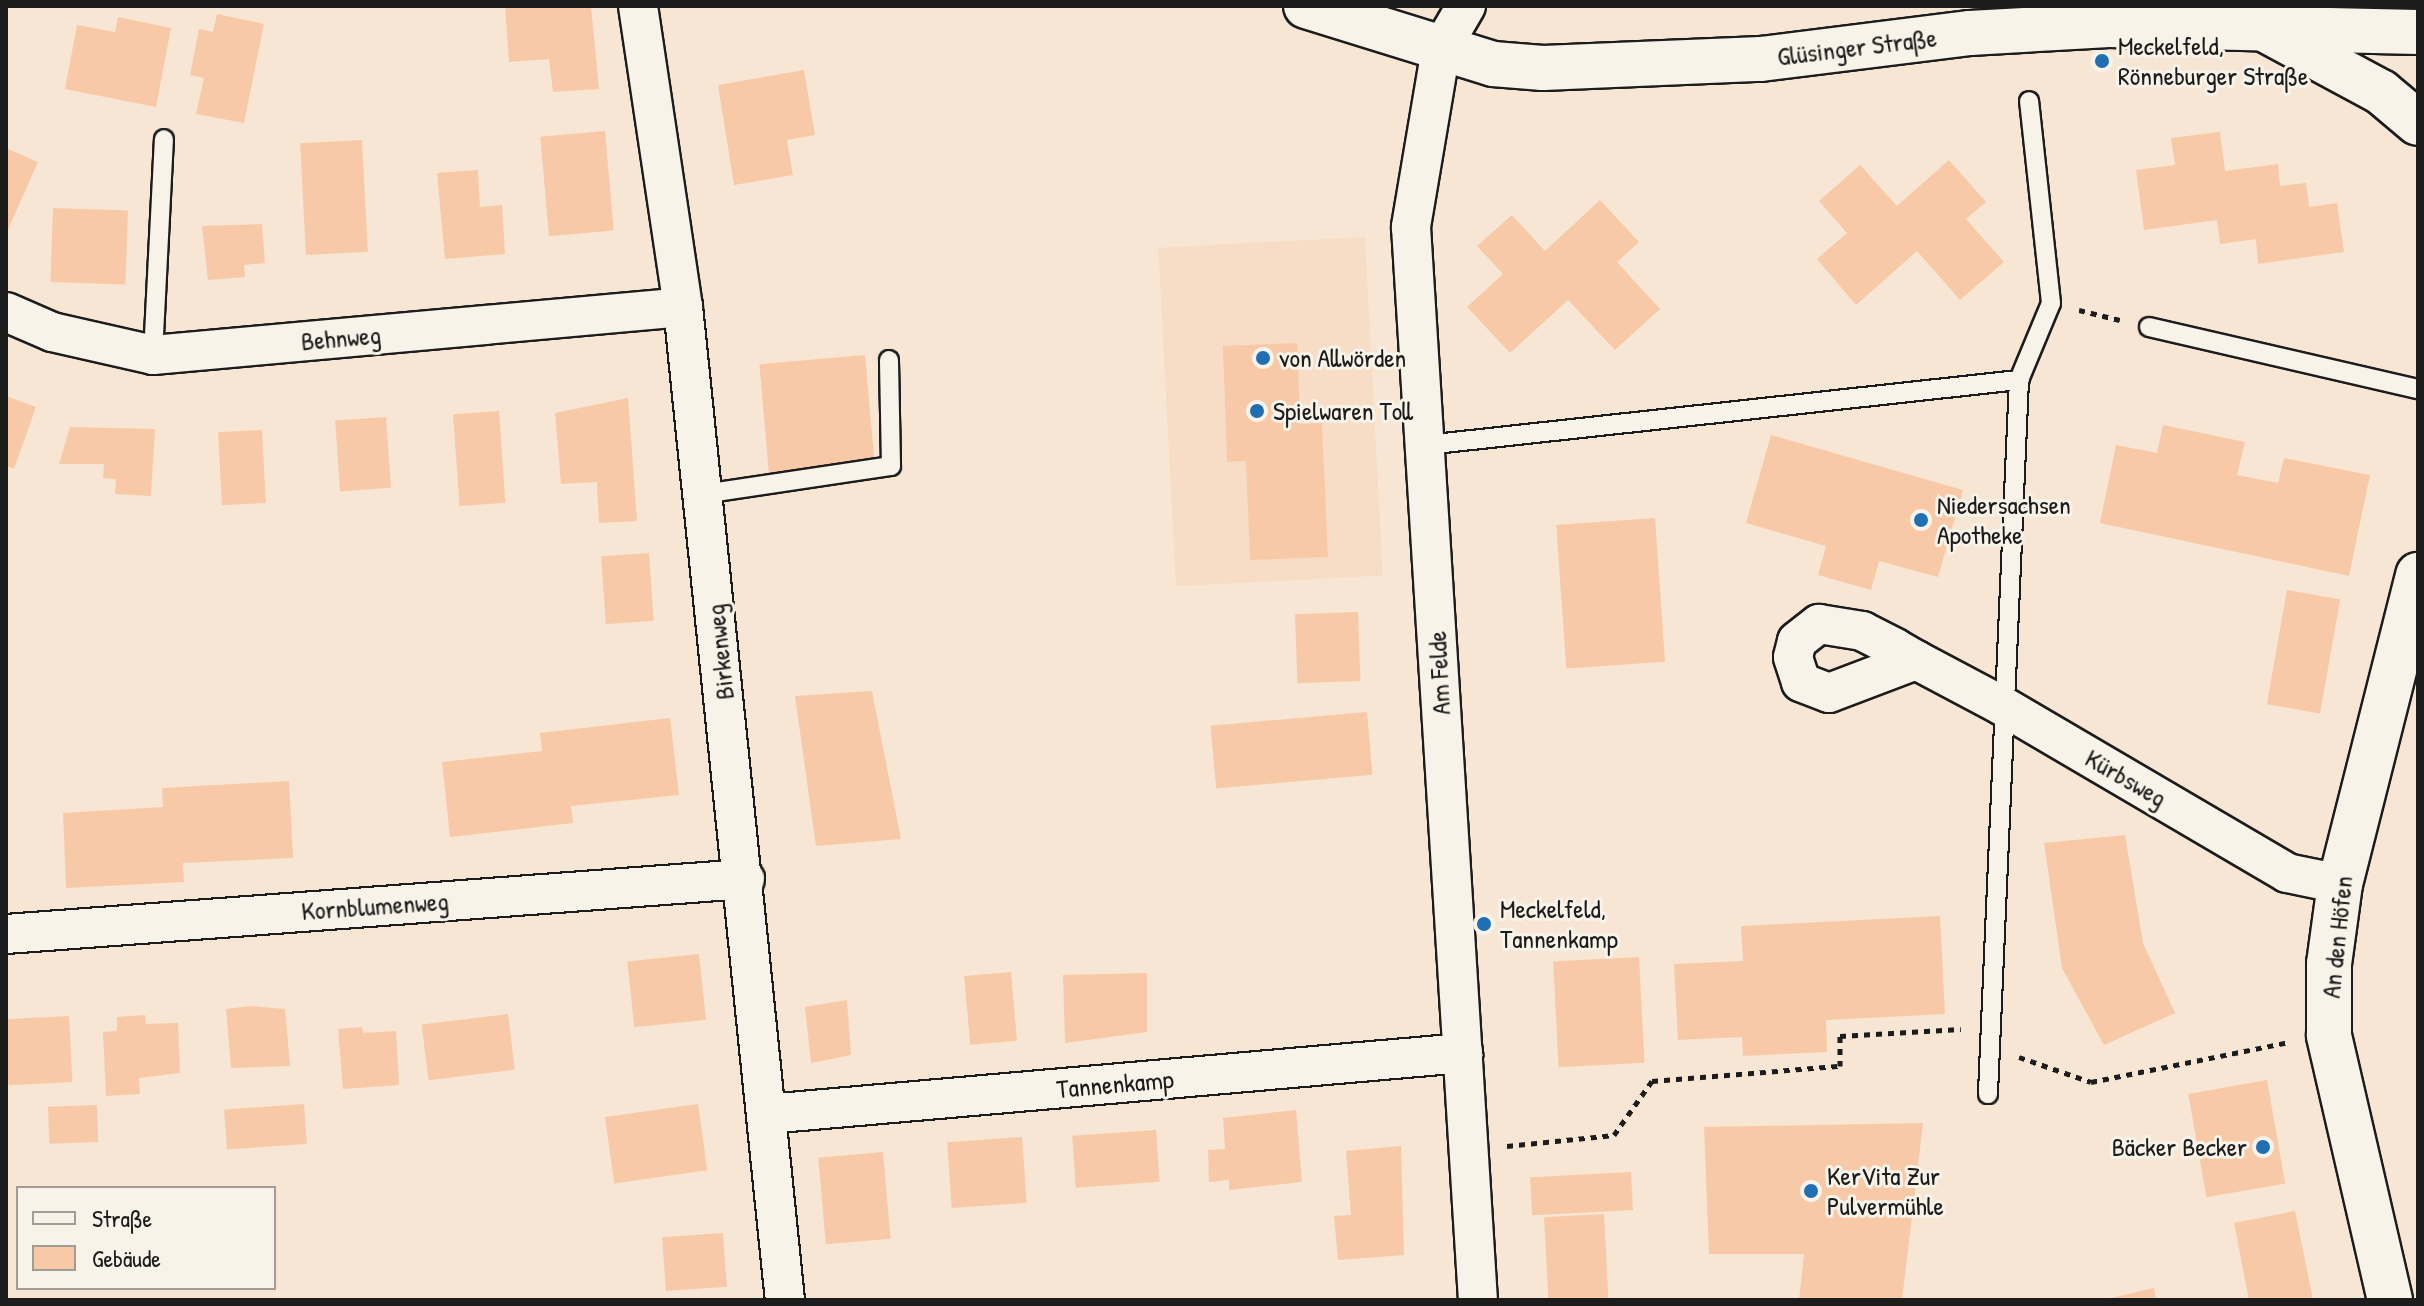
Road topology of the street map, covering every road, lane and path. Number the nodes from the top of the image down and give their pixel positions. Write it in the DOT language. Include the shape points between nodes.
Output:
graph roads {
  1 [pos="638,6"];
  2 [pos="1306,6"];
  3 [pos="1466,6"];
  4 [pos="2355,6"];
  5 [pos="2262,28"];
  6 [pos="2315,30"];
  7 [pos="2418,32"];
  8 [pos="1441,49"];
  9 [pos="2029,101"];
  10 [pos="2418,123"];
  11 [pos="164,139"];
  12 [pos="2051,303"];
  13 [pos="683,307"];
  14 [pos="6,312"];
  15 [pos="2149,327"];
  16 [pos="153,355"];
  17 [pos="889,360"];
  18 [pos="2019,380"];
  19 [pos="2418,389"];
  20 [pos="1426,445"];
  21 [pos="703,494"];
  22 [pos="2418,575"];
  23 [pos="1916,660"];
  24 [pos="2001,705"];
  25 [pos="745,879"];
  26 [pos="2340,884"];
  27 [pos="6,934"];
  28 [pos="2329,1035"];
  29 [pos="1986,1037"];
  30 [pos="1463,1053"];
  31 [pos="1988,1094"];
  32 [pos="767,1114"];
  33 [pos="1469,1150"];
  34 [pos="785,1300"];
  35 [pos="1478,1300"];
  36 [pos="2390,1300"];
  1 -- 13 [label="street, Birkenweg"];
  2 -- 8 [label="main road, Glüsinger Straße"];
  3 -- 8 [label="street"];
  4 -- 6 [label="main road"];
  5 -- 6 [label="main road, Glüsinger Straße"];
  5 -- 8 [label="main road, Glüsinger Straße" via="2109,25 1970,33 1761,59 1585,68 1493,64"];
  5 -- 10 [label="main road" via="2381,92"];
  6 -- 7 [label="main road, Glüsinger Straße"];
  8 -- 20 [label="street, Am Felde" via="1411,227"];
  9 -- 12 [label="lane"];
  11 -- 16 [label="lane"];
  12 -- 15 [label="path"];
  12 -- 18 [label="lane"];
  13 -- 16 [label="street, Behnweg"];
  13 -- 21 [label="street, Birkenweg"];
  14 -- 16 [label="street, Behnweg" via="52,332"];
  15 -- 19 [label="lane"];
  17 -- 21 [label="lane" via="891,466"];
  18 -- 20 [label="lane"];
  18 -- 24 [label="lane"];
  20 -- 30 [label="street, Am Felde"];
  21 -- 25 [label="street, Birkenweg"];
  22 -- 26 [label="main road, An den Höfen"];
  23 -- 24 [label="street, Kürbsweg"];
  24 -- 26 [label="street, Kürbsweg" via="2287,873"];
  24 -- 29 [label="lane"];
  25 -- 27 [label="street, Kornblumenweg"];
  25 -- 32 [label="street, Birkenweg"];
  26 -- 28 [label="main road, An den Höfen"];
  28 -- 29 [label="path" via="2091,1082"];
  28 -- 36 [label="main road, An den Höfen"];
  29 -- 31 [label="lane"];
  29 -- 33 [label="path" via="1840,1036 1840,1066 1652,1081 1614,1135"];
  30 -- 32 [label="street, Tannenkamp"];
  30 -- 33 [label="street, Am Felde"];
  32 -- 34 [label="street, Birkenweg"];
  33 -- 35 [label="street, Am Felde"];
}
